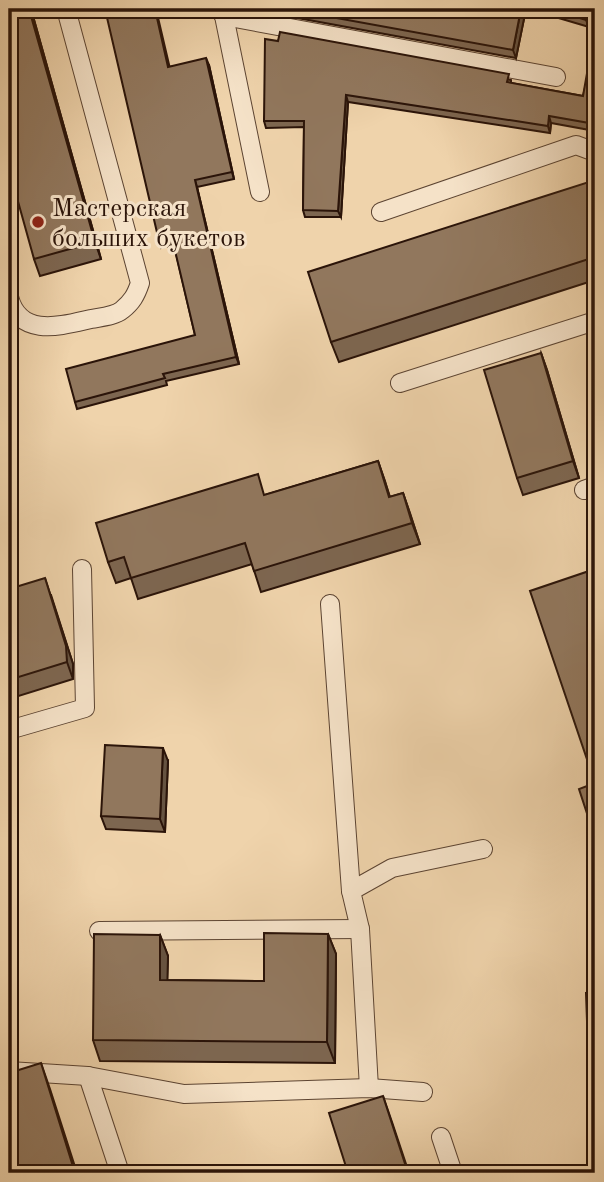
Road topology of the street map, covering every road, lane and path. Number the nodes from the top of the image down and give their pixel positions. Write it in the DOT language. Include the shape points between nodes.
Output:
graph roads {
  1 [pos="66,9"];
  2 [pos="222,12"];
  3 [pos="556,77"];
  4 [pos="595,152"];
  5 [pos="260,192"];
  6 [pos="381,212"];
  7 [pos="9,297"];
  8 [pos="595,321"];
  9 [pos="400,383"];
  10 [pos="82,569"];
  11 [pos="330,604"];
  12 [pos="9,730"];
  13 [pos="483,849"];
  14 [pos="351,891"];
  15 [pos="360,929"];
  16 [pos="99,931"];
  17 [pos="9,1071"];
  18 [pos="88,1076"];
  19 [pos="369,1088"];
  20 [pos="423,1092"];
  21 [pos="441,1137"];
  22 [pos="120,1173"];
  23 [pos="453,1173"];
  1 -- 7 [label="lane" via="140,283 134,299 120,312 61,326 42,328 26,323"];
  2 -- 3 [label="lane"];
  2 -- 5 [label="lane"];
  4 -- 6 [label="lane" via="576,145"];
  8 -- 9 [label="lane"];
  10 -- 12 [label="lane" via="85,708"];
  11 -- 14 [label="lane"];
  13 -- 14 [label="lane" via="392,867"];
  14 -- 15 [label="lane"];
  15 -- 16 [label="lane"];
  15 -- 19 [label="lane"];
  17 -- 18 [label="lane"];
  18 -- 19 [label="lane" via="184,1094"];
  18 -- 22 [label="lane"];
  19 -- 20 [label="lane"];
  21 -- 23 [label="lane"];
}
